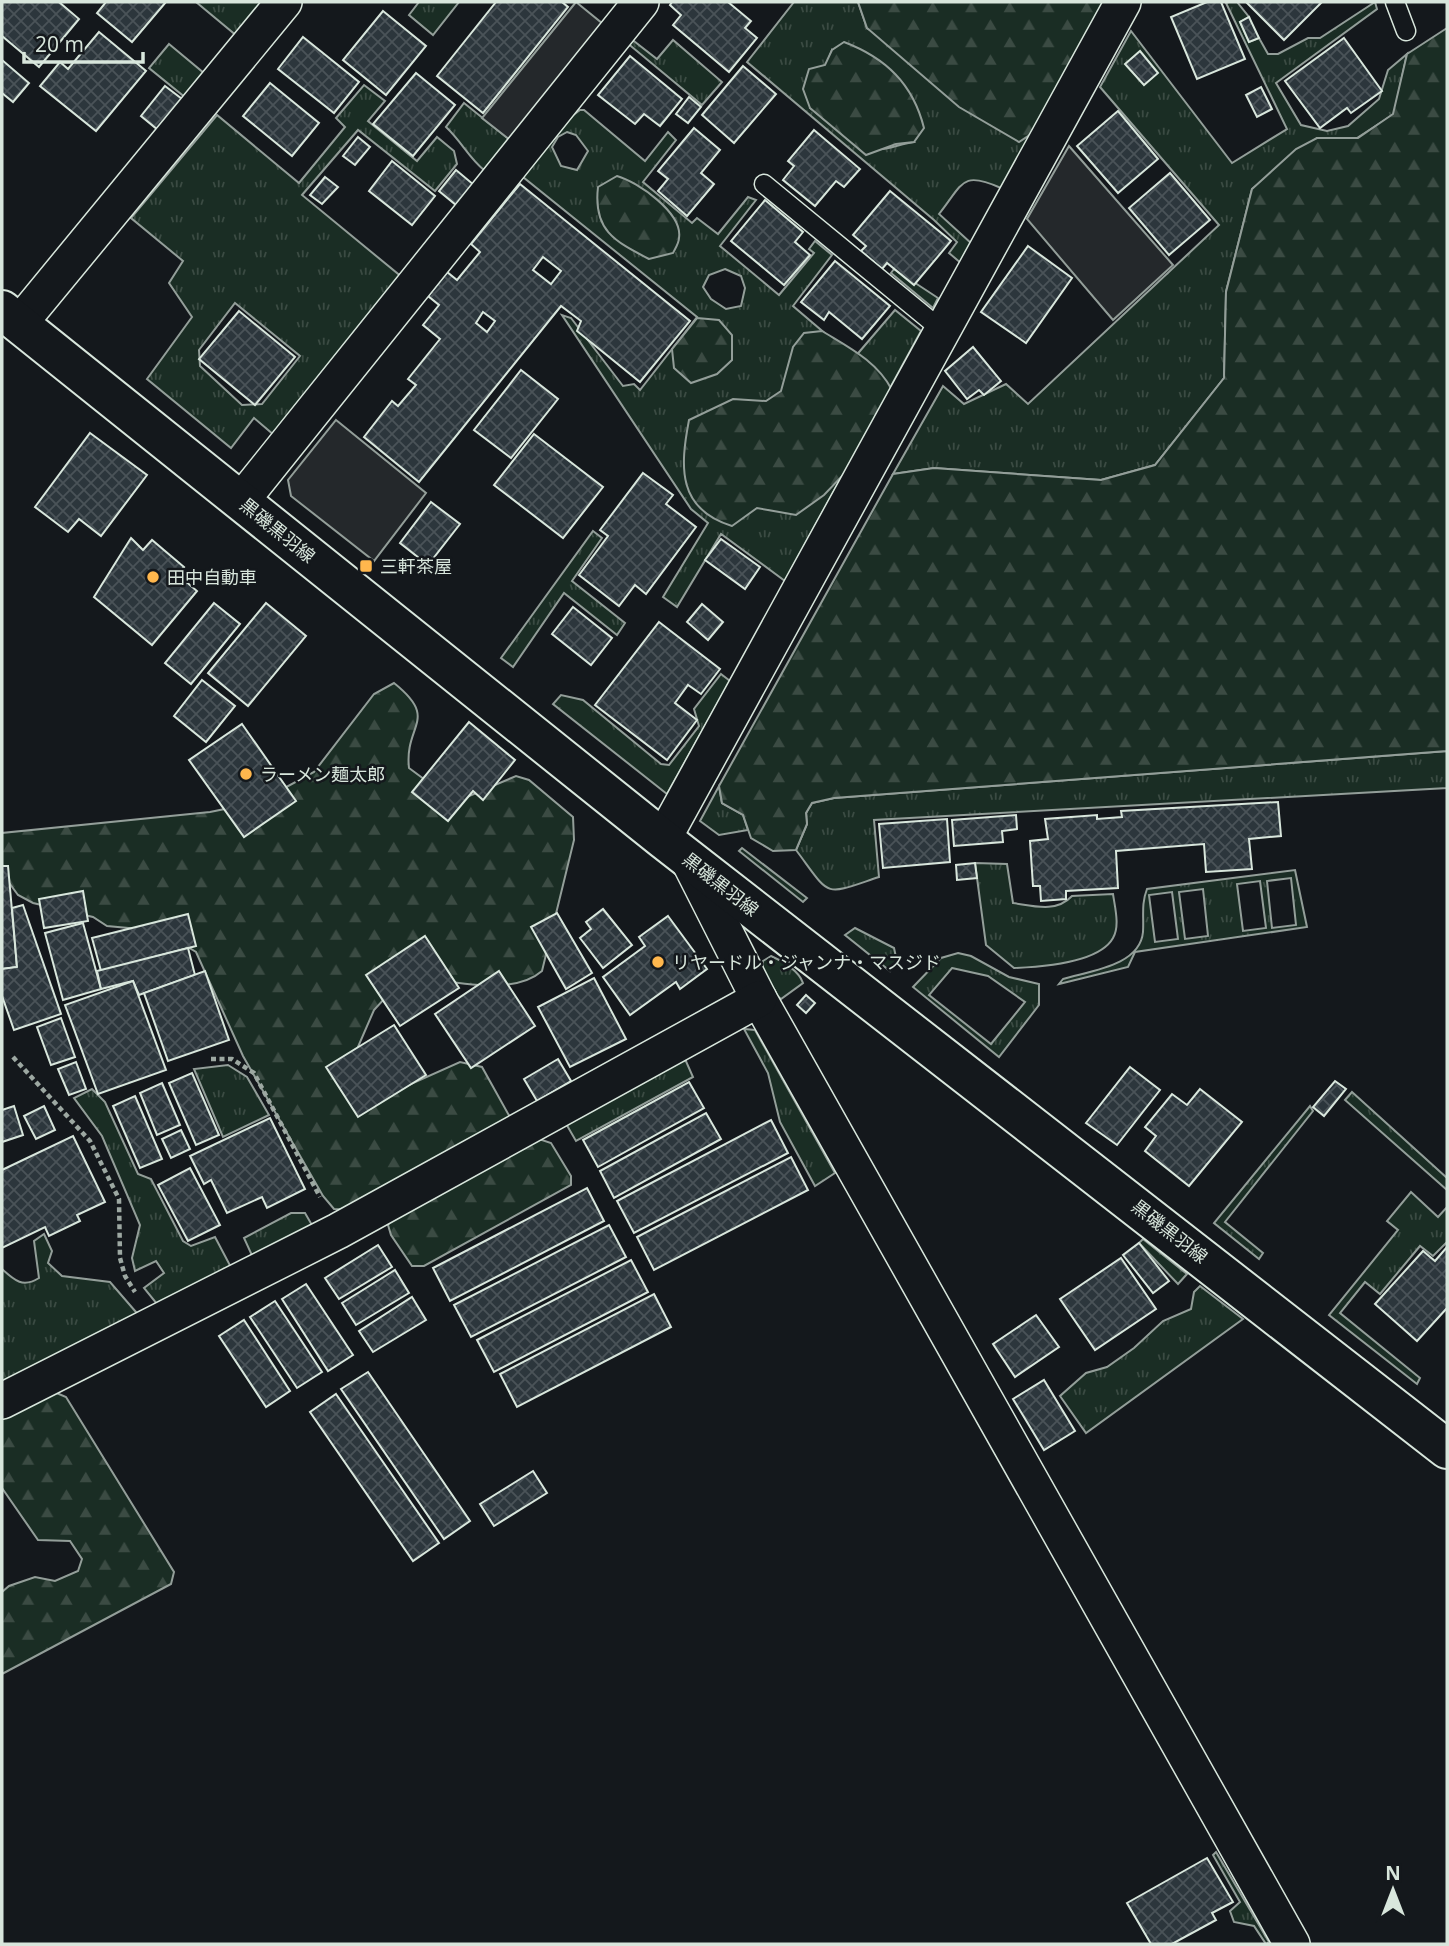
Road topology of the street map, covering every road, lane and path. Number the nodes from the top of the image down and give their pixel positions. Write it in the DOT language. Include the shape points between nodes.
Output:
graph roads {
  1 [pos="284,2"];
  2 [pos="1123,2"];
  3 [pos="1395,2"];
  4 [pos="625,8"];
  5 [pos="1406,31"];
  6 [pos="764,184"];
  7 [pos="10,317"];
  8 [pos="943,331"];
  9 [pos="242,501"];
  10 [pos="675,848"];
  11 [pos="759,999"];
  12 [pos="13,1058"];
  13 [pos="211,1059"];
  14 [pos="338,1231"];
  15 [pos="156,1323"];
  16 [pos="2,1401"];
  17 [pos="1447,1449"];
  18 [pos="1292,1944"];
  1 -- 7 [label="street"];
  2 -- 8 [label="street"];
  3 -- 5 [label="lane"];
  4 -- 9 [label="street"];
  6 -- 8 [label="lane"];
  7 -- 9 [label="main road, 黒磯黒羽線"];
  8 -- 10 [label="street"];
  9 -- 10 [label="main road, 黒磯黒羽線"];
  10 -- 11 [label="street"];
  10 -- 17 [label="main road, 黒磯黒羽線"];
  11 -- 14 [label="street"];
  11 -- 18 [label="street"];
  12 -- 15 [label="path" via="90,1141 119,1199 120,1258 125,1276"];
  13 -- 14 [label="path" via="232,1059 254,1073"];
  14 -- 15 [label="street"];
  15 -- 16 [label="street"];
}
